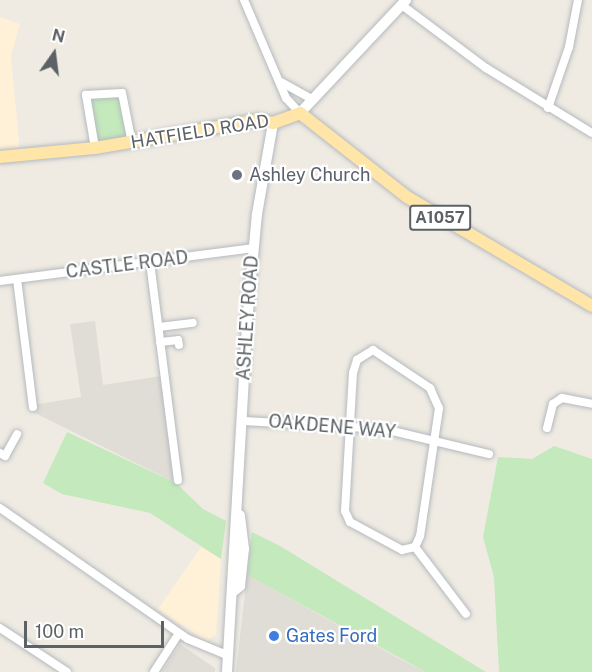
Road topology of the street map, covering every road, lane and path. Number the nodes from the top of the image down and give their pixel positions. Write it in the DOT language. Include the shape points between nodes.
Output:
graph roads {
  1 [pos="244,0"];
  2 [pos="578,0"];
  3 [pos="404,3"];
  4 [pos="279,79"];
  5 [pos="310,98"];
  6 [pos="548,108"];
  7 [pos="300,113"];
  8 [pos="273,123"];
  9 [pos="592,133"];
  10 [pos="132,143"];
  11 [pos="95,148"];
  12 [pos="0,156"];
  13 [pos="254,248"];
  14 [pos="150,262"];
  15 [pos="18,279"];
  16 [pos="0,281"];
  17 [pos="592,306"];
  18 [pos="193,323"];
  19 [pos="159,327"];
  20 [pos="160,342"];
  21 [pos="179,345"];
  22 [pos="592,404"];
  23 [pos="33,407"];
  24 [pos="244,421"];
  25 [pos="349,425"];
  26 [pos="547,428"];
  27 [pos="17,434"];
  28 [pos="435,441"];
  29 [pos="0,453"];
  30 [pos="489,454"];
  31 [pos="178,480"];
  32 [pos="0,508"];
  33 [pos="415,547"];
  34 [pos="466,614"];
  35 [pos="0,628"];
  36 [pos="179,633"];
  37 [pos="227,655"];
  38 [pos="67,672"];
  39 [pos="153,672"];
  40 [pos="227,672"];
  1 -- 4 [label="street"];
  2 -- 6 [label="street"];
  3 -- 5 [label="street"];
  3 -- 6 [label="street"];
  4 -- 5 [label="street"];
  4 -- 7 [label="street"];
  5 -- 7 [label="street"];
  6 -- 9 [label="street"];
  7 -- 8 [label="main road, HATFIELD ROAD"];
  7 -- 17 [label="main road, A1057" via="407,197"];
  8 -- 10 [label="main road, HATFIELD ROAD" via="258,120"];
  8 -- 13 [label="street, ASHLEY ROAD"];
  10 -- 11 [label="main road, HATFIELD ROAD"];
  10 -- 11 [label="street" via="122,93 86,95"];
  11 -- 12 [label="main road, HATFIELD ROAD"];
  13 -- 14 [label="street, CASTLE ROAD"];
  13 -- 24 [label="street, ASHLEY ROAD"];
  14 -- 15 [label="street, CASTLE ROAD"];
  14 -- 19 [label="street"];
  15 -- 16 [label="street, CASTLE ROAD"];
  15 -- 23 [label="street"];
  18 -- 19 [label="street"];
  19 -- 20 [label="street"];
  20 -- 21 [label="street" via="178,340"];
  20 -- 31 [label="street"];
  22 -- 26 [label="street" via="562,398 553,404"];
  24 -- 25 [label="street, OAKDENE WAY"];
  24 -- 37 [label="street, ASHLEY ROAD" via="239,556"];
  25 -- 28 [label="street, OAKDENE WAY"];
  25 -- 28 [label="street" via="357,360 373,350 384,353 434,393 440,408"];
  25 -- 33 [label="street" via="345,511 350,522 395,548"];
  27 -- 29 [label="street" via="5,456"];
  28 -- 30 [label="street, OAKDENE WAY"];
  28 -- 33 [label="street"];
  32 -- 36 [label="street"];
  33 -- 34 [label="street"];
  35 -- 38 [label="street"];
  36 -- 37 [label="street"];
  36 -- 39 [label="street"];
  37 -- 40 [label="street, ASHLEY ROAD"];
}
